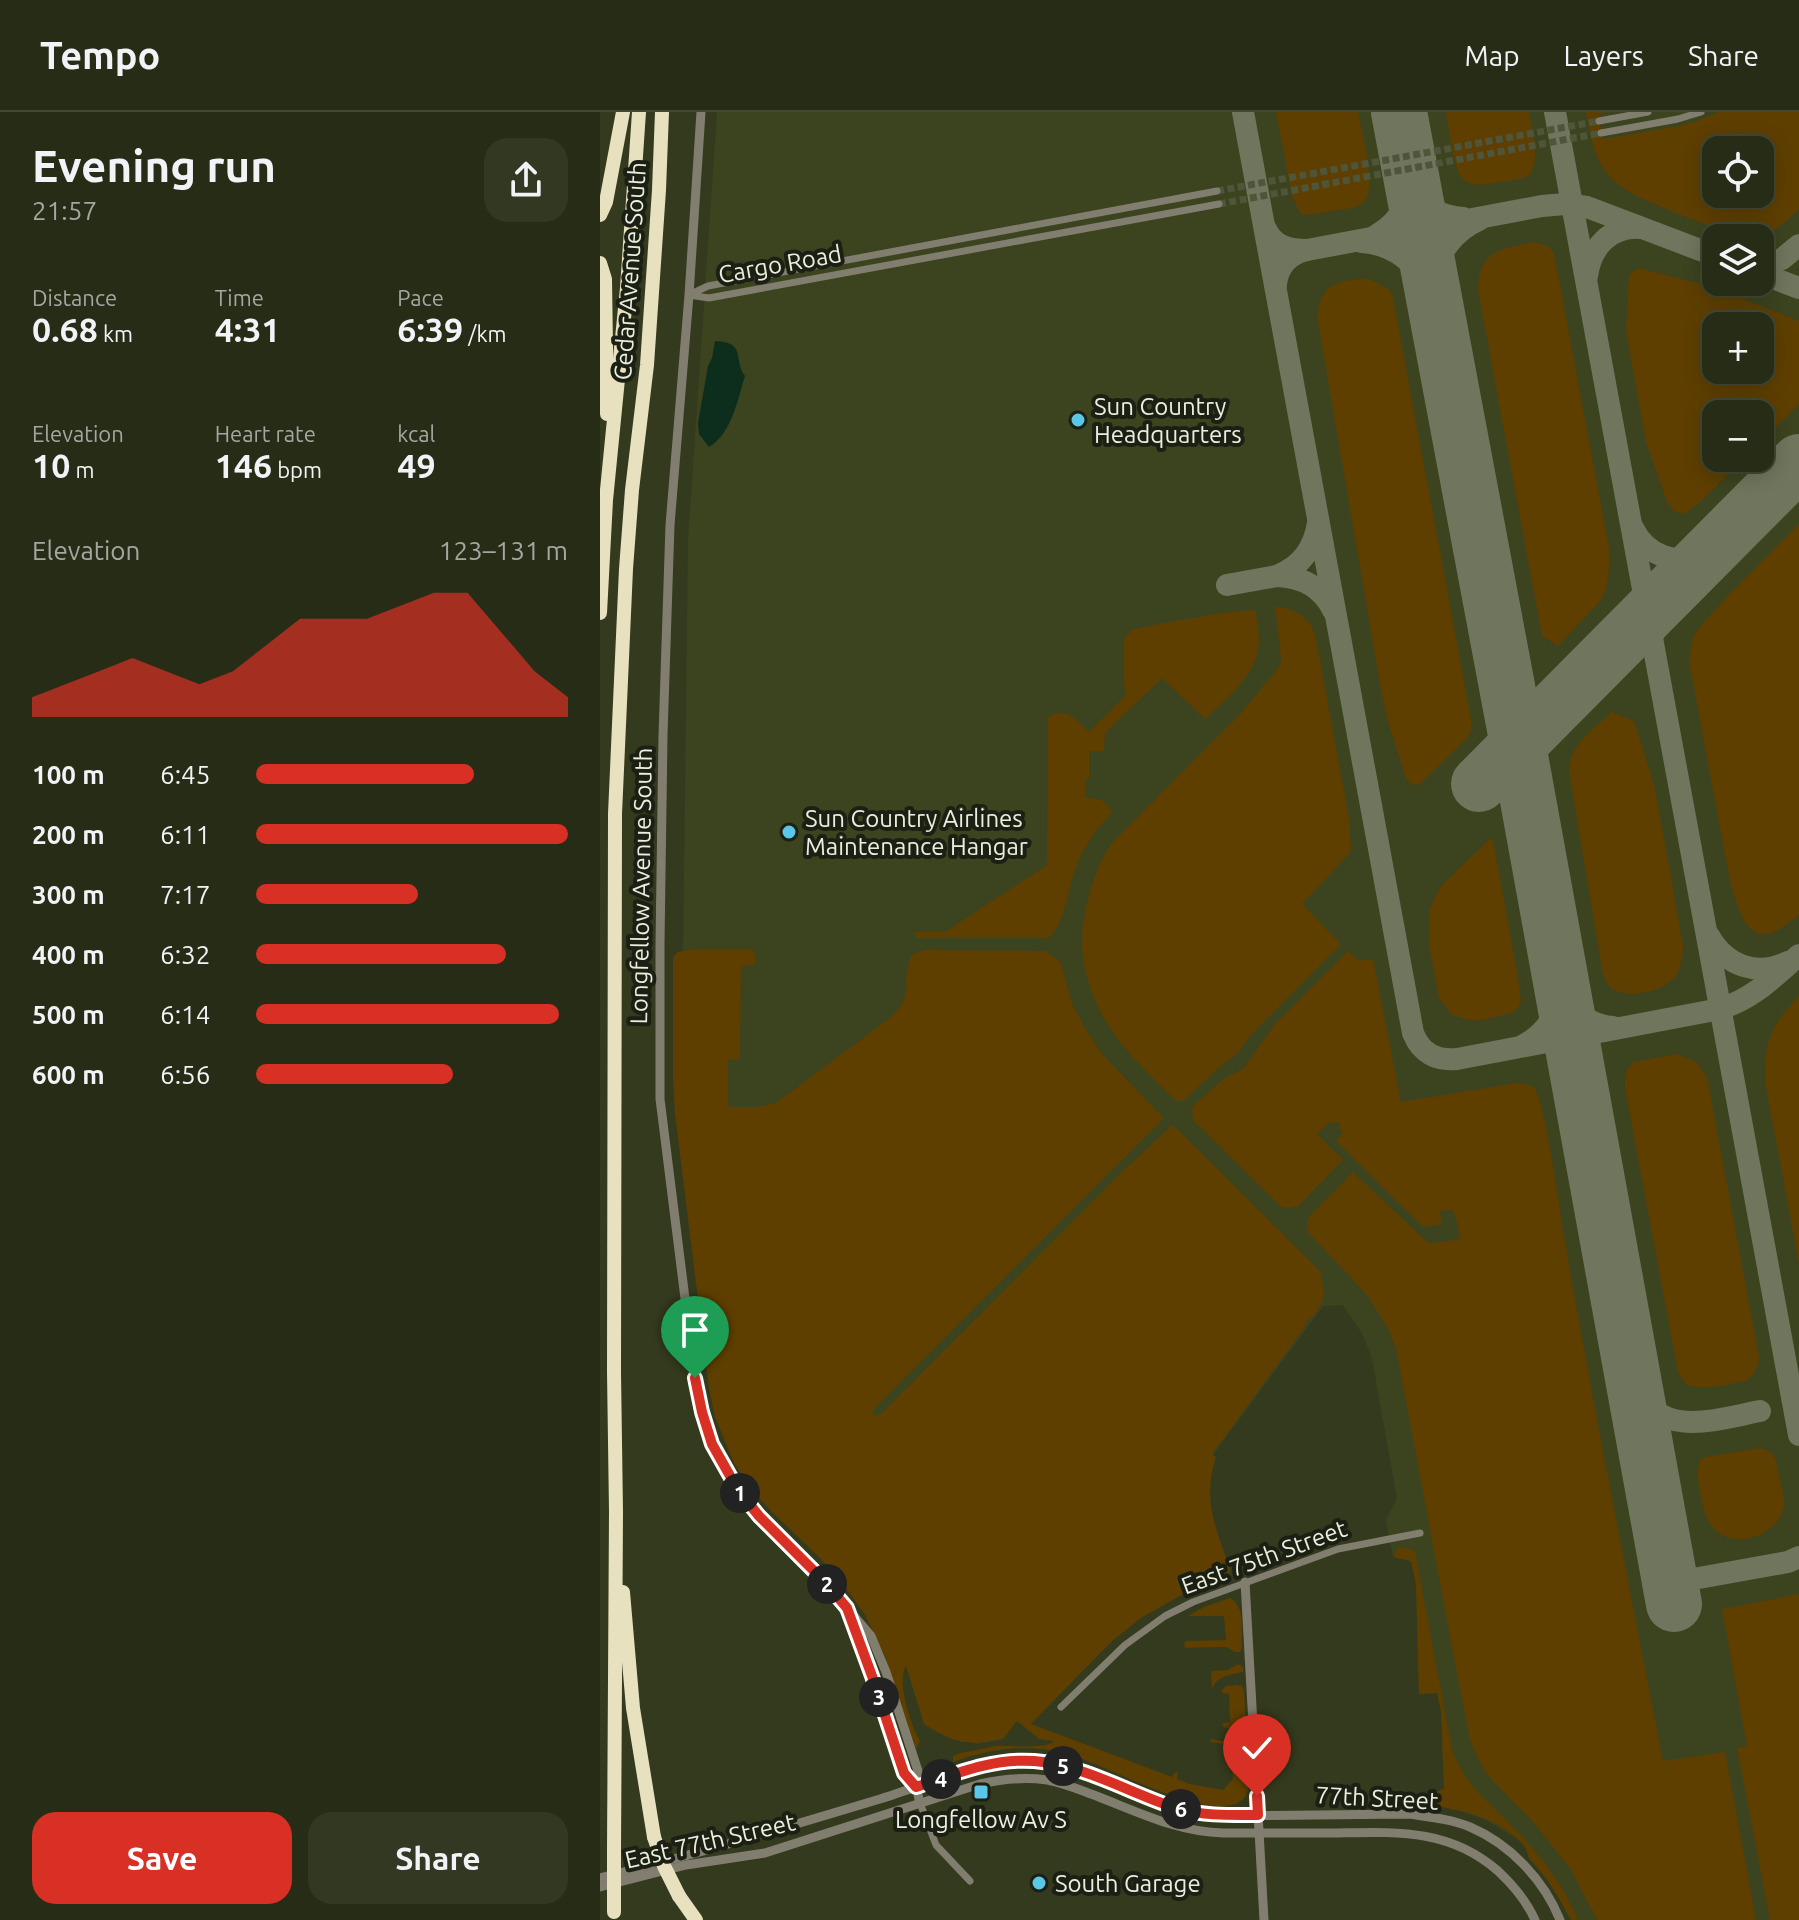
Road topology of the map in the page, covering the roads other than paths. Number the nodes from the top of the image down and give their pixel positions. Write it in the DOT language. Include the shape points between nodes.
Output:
graph roads {
  1 [pos="623,112"];
  2 [pos="639,112"];
  3 [pos="662,112"];
  4 [pos="701,112"];
  5 [pos="1648,112"];
  6 [pos="1701,112"];
  7 [pos="1599,121"];
  8 [pos="1601,133"];
  9 [pos="1217,191"];
  10 [pos="1219,204"];
  11 [pos="600,215"];
  12 [pos="600,263"];
  13 [pos="689,295"];
  14 [pos="606,500"];
  15 [pos="600,613"];
  16 [pos="616,1512"];
  17 [pos="1420,1533"];
  18 [pos="1245,1582"];
  19 [pos="1061,1707"];
  20 [pos="916,1787"];
  21 [pos="920,1803"];
  22 [pos="1258,1815"];
  23 [pos="1258,1833"];
  24 [pos="600,1878"];
  25 [pos="970,1881"];
  26 [pos="600,1887"];
  27 [pos="614,1916"];
  28 [pos="696,1920"];
  29 [pos="1264,1920"];
  30 [pos="1535,1920"];
  31 [pos="1560,1920"];
  1 -- 11 [label="highway"];
  2 -- 14 [label="highway, Cedar Avenue South"];
  3 -- 16 [label="highway, Cedar Avenue South" via="647,365 626,569 615,814"];
  4 -- 13 [label="street, Longfellow Avenue South"];
  5 -- 7 [label="street"];
  6 -- 8 [label="street"];
  9 -- 13 [label="street, Cargo Road" via="708,286"];
  10 -- 13 [label="street, Cargo Road" via="709,298"];
  12 -- 14 [label="highway" via="605,279"];
  13 -- 20 [label="street, Longfellow Avenue South" via="670,525 660,1069 695,1378 712,1444 729,1477 871,1636 918,1771"];
  14 -- 15 [label="highway, Cedar Avenue South"];
  16 -- 27 [label="highway, Cedar Avenue South, bridge"];
  16 -- 28 [label="highway, bridge" via="633,1708 654,1837 679,1896"];
  17 -- 18 [label="street, East 75th Street" via="1338,1549"];
  18 -- 19 [label="street, East 75th Street" via="1193,1602 1146,1629"];
  18 -- 22 [label="street"];
  20 -- 21 [label="street, Longfellow Avenue South"];
  20 -- 22 [label="street, 77th Street" via="990,1764 1036,1761 1075,1769 1191,1812"];
  20 -- 24 [label="street, East 77th Street"];
  21 -- 23 [label="street, 77th Street" via="995,1781 1036,1779 1061,1783 1187,1829"];
  21 -- 25 [label="street" via="936,1845"];
  21 -- 26 [label="street, East 77th Street" via="765,1853 686,1865"];
  22 -- 23 [label="street"];
  22 -- 31 [label="street, 77th Street" via="1409,1814 1470,1827 1507,1849 1535,1877"];
  23 -- 29 [label="street"];
  23 -- 30 [label="street, 77th Street" via="1408,1833 1461,1845 1510,1882"];
}
